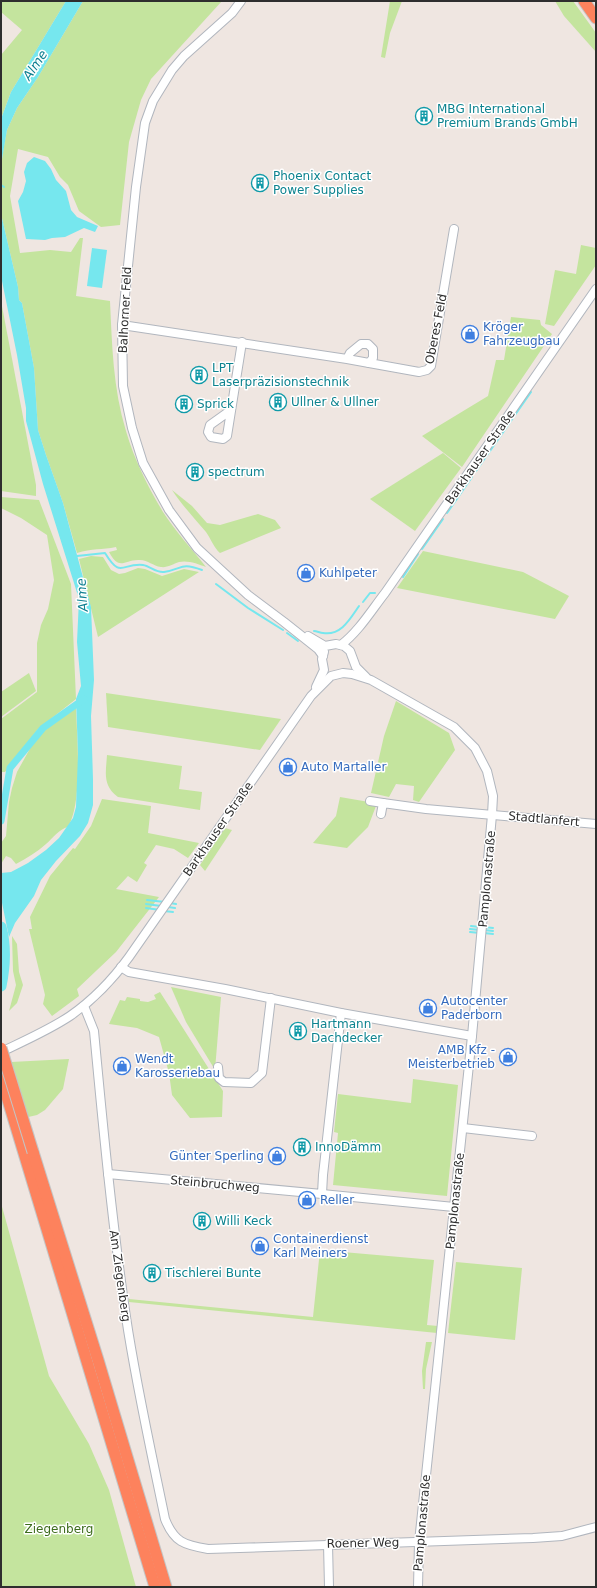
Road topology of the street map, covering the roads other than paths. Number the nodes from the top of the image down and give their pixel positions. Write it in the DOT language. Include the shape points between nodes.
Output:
graph roads {
  1 [pos="241,1"];
  2 [pos="584,1"];
  3 [pos="596,18"];
  4 [pos="454,228"];
  5 [pos="596,289"];
  6 [pos="122,325"];
  7 [pos="242,342"];
  8 [pos="347,359"];
  9 [pos="369,363"];
  10 [pos="231,410"];
  11 [pos="284,622"];
  12 [pos="362,624"];
  13 [pos="341,644"];
  14 [pos="332,645"];
  15 [pos="351,655"];
  16 [pos="323,656"];
  17 [pos="323,664"];
  18 [pos="340,674"];
  19 [pos="371,680"];
  20 [pos="314,692"];
  21 [pos="370,801"];
  22 [pos="383,803"];
  23 [pos="381,814"];
  24 [pos="492,815"];
  25 [pos="596,824"];
  26 [pos="121,967"];
  27 [pos="271,998"];
  28 [pos="84,1006"];
  29 [pos="341,1013"];
  30 [pos="472,1036"];
  31 [pos="1,1048"];
  32 [pos="1,1052"];
  33 [pos="218,1067"];
  34 [pos="1,1077"];
  35 [pos="463,1128"];
  36 [pos="532,1136"];
  37 [pos="29,1153"];
  38 [pos="108,1174"];
  39 [pos="322,1194"];
  40 [pos="454,1207"];
  41 [pos="596,1527"];
  42 [pos="178,1541"];
  43 [pos="419,1542"];
  44 [pos="328,1544"];
  45 [pos="155,1587"];
  46 [pos="166,1587"];
  47 [pos="329,1587"];
  48 [pos="418,1587"];
  1 -- 6 [label="street, Balhorner Feld" via="227,18 172,70 148,114 140,156"];
  2 -- 3 [label="highway"];
  4 -- 9 [label="street, Oberes Feld" via="430,366 427,370 419,372"];
  5 -- 12 [label="street, Barkhauser Straße"];
  6 -- 7 [label="street, Oberes Feld"];
  6 -- 11 [label="street, Balhorner Feld" via="123,386 132,428 144,463 169,510 197,548 248,595"];
  7 -- 8 [label="street, Oberes Feld"];
  7 -- 10 [label="street"];
  8 -- 9 [label="street, Oberes Feld"];
  8 -- 9 [label="street" via="354,349 366,343 371,345 374,351"];
  11 -- 14 [label="street, Balhorner Feld" via="325,646"];
  11 -- 16 [label="street, Balhorner Feld"];
  12 -- 13 [label="street, Barkhauser Straße"];
  12 -- 15 [label="street, Barkhauser Straße" via="353,643"];
  13 -- 14 [label="street"];
  13 -- 15 [label="street"];
  14 -- 16 [label="street" via="326,649"];
  15 -- 18 [label="street" via="351,666"];
  15 -- 19 [label="street" via="356,667"];
  16 -- 17 [label="street"];
  17 -- 18 [label="street" via="329,672"];
  17 -- 20 [label="street, Barkhauser Straße" via="324,670"];
  18 -- 19 [label="street" via="352,674"];
  18 -- 20 [label="street, Barkhauser Straße" via="331,676"];
  19 -- 24 [label="street, Pamplonastraße" via="454,727 475,748 487,771 493,796"];
  20 -- 26 [label="street, Barkhauser Straße"];
  21 -- 22 [label="street, Pamplonastraße"];
  22 -- 23 [label="street"];
  22 -- 24 [label="street, Pamplonastraße"];
  24 -- 25 [label="street, Stadtlanfert"];
  24 -- 30 [label="street, Pamplonastraße"];
  26 -- 27 [label="street" via="129,972"];
  26 -- 28 [label="street, Barkhauser Straße"];
  27 -- 29 [label="street"];
  27 -- 33 [label="street" via="262,1073 251,1083 224,1082 219,1078"];
  28 -- 32 [label="street, Barkhauser Straße"];
  28 -- 38 [label="street, Am Ziegenberg" via="94,1031"];
  29 -- 30 [label="street"];
  29 -- 39 [label="street"];
  30 -- 35 [label="street, Pamplonastraße"];
  31 -- 37 [label="highway, bridge"];
  34 -- 37 [label="highway"];
  35 -- 36 [label="street"];
  35 -- 40 [label="street, Pamplonastraße"];
  37 -- 45 [label="highway"];
  37 -- 46 [label="highway" via="98,1360"];
  38 -- 39 [label="street, Steinbruchweg"];
  38 -- 42 [label="street, Am Ziegenberg" via="134,1365 165,1518 169,1530"];
  39 -- 40 [label="street, Steinbruchweg"];
  40 -- 43 [label="street, Pamplonastraße"];
  41 -- 43 [label="street, Roener Weg" via="562,1536"];
  42 -- 44 [label="street, Roener Weg" via="208,1549"];
  43 -- 44 [label="street, Roener Weg"];
  43 -- 48 [label="street, Pamplonastraße"];
  44 -- 47 [label="street"];
}
